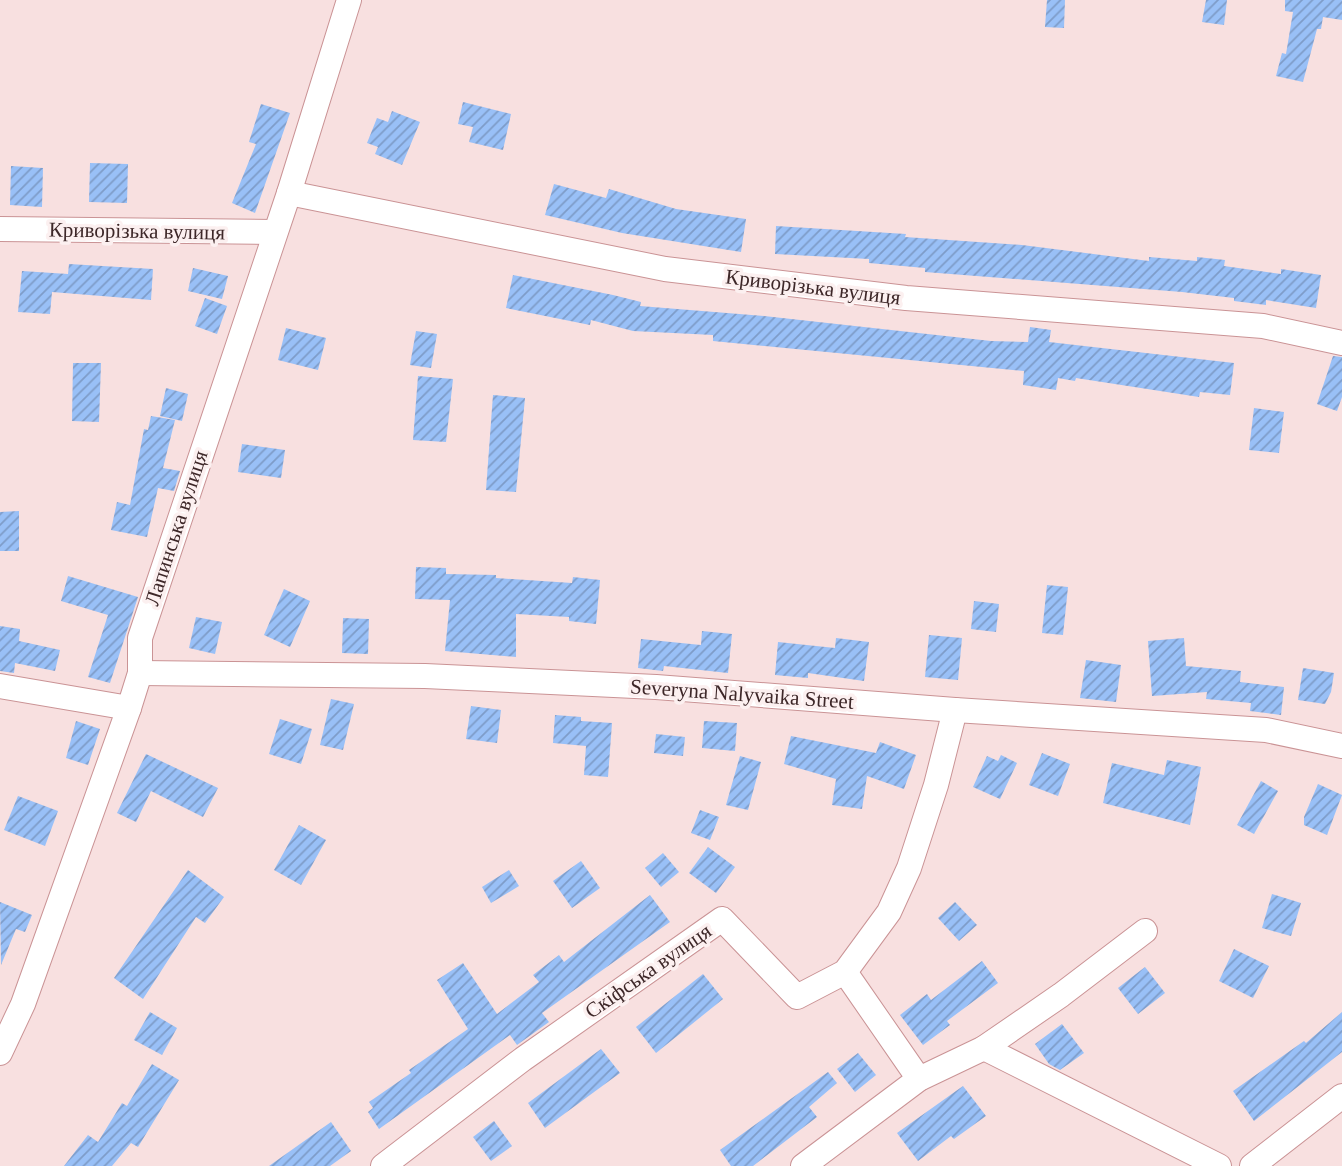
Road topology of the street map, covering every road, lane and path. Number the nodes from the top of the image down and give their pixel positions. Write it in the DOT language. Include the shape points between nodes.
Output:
graph roads {
  1 [pos="349,0"];
  2 [pos="289,193"];
  3 [pos="0,229"];
  4 [pos="274,232"];
  5 [pos="1342,343"];
  6 [pos="140,673"];
  7 [pos="0,687"];
  8 [pos="129,708"];
  9 [pos="955,710"];
  10 [pos="1342,746"];
  11 [pos="1145,932"];
  12 [pos="845,972"];
  13 [pos="984,1048"];
  14 [pos="0,1053"];
  15 [pos="919,1079"];
  16 [pos="1342,1096"];
  17 [pos="386,1165"];
  18 [pos="803,1166"];
  19 [pos="1219,1166"];
  20 [pos="1252,1166"];
  1 -- 2 [label="street, Лапинська вулиця"];
  2 -- 4 [label="street, Лапинська вулиця"];
  2 -- 5 [label="street, Криворізька вулиця" via="665,269 906,298 1263,326"];
  3 -- 4 [label="street, Криворізька вулиця"];
  4 -- 6 [label="street, Лапинська вулиця" via="140,638"];
  6 -- 8 [label="street, Лапинська вулиця"];
  6 -- 9 [label="street, Severyna Nalyvaika Street" via="452,677"];
  7 -- 8 [label="street"];
  8 -- 14 [label="street, Лапинська вулиця" via="23,1004"];
  9 -- 10 [label="street, Severyna Nalyvaika Street" via="1266,730"];
  9 -- 12 [label="street, Скіфська вулиця" via="909,868 889,912"];
  11 -- 13 [label="street"];
  12 -- 15 [label="street"];
  12 -- 17 [label="street, Скіфська вулиця" via="797,997 722,919 523,1059"];
  13 -- 15 [label="street"];
  13 -- 19 [label="street"];
  15 -- 18 [label="street"];
  16 -- 20 [label="street"];
}
